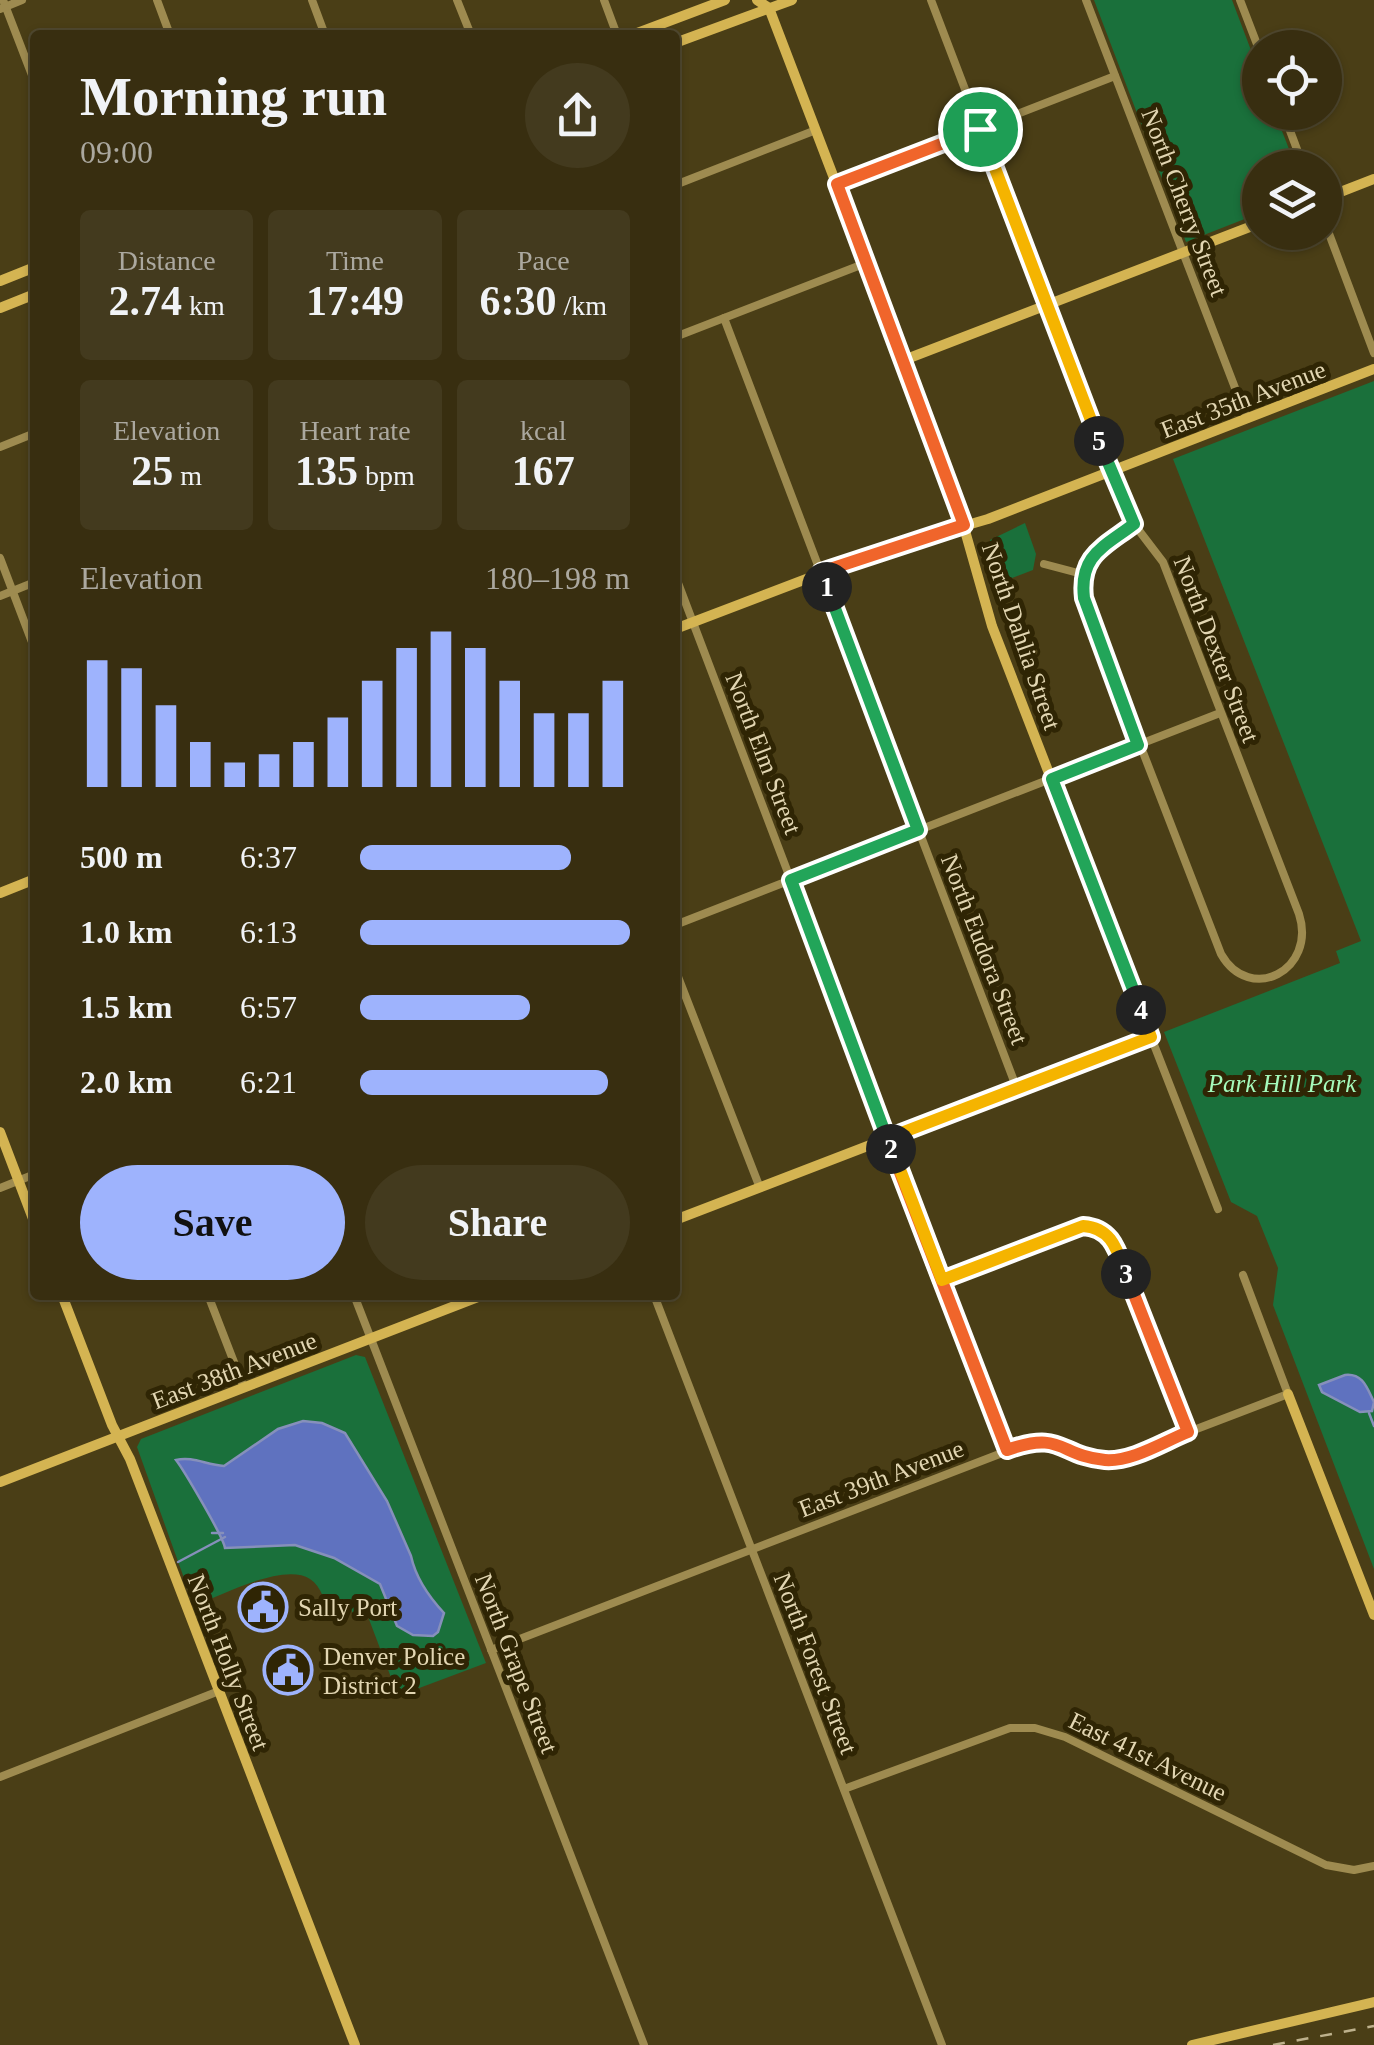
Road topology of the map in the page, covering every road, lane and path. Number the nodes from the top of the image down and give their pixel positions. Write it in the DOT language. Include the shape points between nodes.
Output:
graph roads {
  1 [pos="22,0"];
  2 [pos="157,0"];
  3 [pos="312,0"];
  4 [pos="457,0"];
  5 [pos="604,0"];
  6 [pos="725,0"];
  7 [pos="757,0"];
  8 [pos="792,0"];
  9 [pos="931,0"];
  10 [pos="1086,0"];
  11 [pos="1240,0"];
  12 [pos="3,5"];
  13 [pos="769,8"];
  14 [pos="168,30"];
  15 [pos="323,30"];
  16 [pos="469,30"];
  17 [pos="616,30"];
  18 [pos="645,30"];
  19 [pos="1252,30"];
  20 [pos="680,42"];
  21 [pos="30,72"];
  22 [pos="1115,76"];
  23 [pos="814,126"];
  24 [pos="980,129"];
  25 [pos="1374,179"];
  26 [pos="680,184"];
  27 [pos="837,184"];
  28 [pos="1342,191"];
  29 [pos="1242,230"];
  30 [pos="1335,250"];
  31 [pos="1182,254"];
  32 [pos="866,263"];
  33 [pos="30,269"];
  34 [pos="0,281"];
  35 [pos="30,296"];
  36 [pos="1048,306"];
  37 [pos="0,308"];
  38 [pos="724,318"];
  39 [pos="680,335"];
  40 [pos="1374,352"];
  41 [pos="904,360"];
  42 [pos="1374,370"];
  43 [pos="1247,419"];
  44 [pos="30,435"];
  45 [pos="0,447"];
  46 [pos="1111,472"];
  47 [pos="1134,524"];
  48 [pos="964,525"];
  49 [pos="0,558"];
  50 [pos="1044,564"];
  51 [pos="821,572"];
  52 [pos="1082,574"];
  53 [pos="30,584"];
  54 [pos="680,587"];
  55 [pos="13,591"];
  56 [pos="0,596"];
  57 [pos="693,622"];
  58 [pos="680,627"];
  59 [pos="30,637"];
  60 [pos="1220,714"];
  61 [pos="1138,745"];
  62 [pos="1052,779"];
  63 [pos="918,830"];
  64 [pos="791,880"];
  65 [pos="30,881"];
  66 [pos="0,893"];
  67 [pos="680,923"];
  68 [pos="680,982"];
  69 [pos="1151,1037"];
  70 [pos="1016,1089"];
  71 [pos="0,1132"];
  72 [pos="888,1138"];
  73 [pos="30,1176"];
  74 [pos="18,1180"];
  75 [pos="0,1188"];
  76 [pos="760,1188"];
  77 [pos="1218,1209"];
  78 [pos="30,1211"];
  79 [pos="680,1218"];
  80 [pos="1243,1275"];
  81 [pos="942,1280"];
  82 [pos="64,1300"];
  83 [pos="210,1300"];
  84 [pos="356,1300"];
  85 [pos="470,1300"];
  86 [pos="656,1300"];
  87 [pos="371,1338"];
  88 [pos="244,1388"];
  89 [pos="1288,1394"];
  90 [pos="1188,1432"];
  91 [pos="119,1436"];
  92 [pos="1007,1450"];
  93 [pos="0,1482"];
  94 [pos="751,1550"];
  95 [pos="1374,1616"];
  96 [pos="491,1650"];
  97 [pos="219,1692"];
  98 [pos="0,1777"];
  99 [pos="844,1790"];
  100 [pos="1374,1866"];
  101 [pos="1374,2002"];
  102 [pos="354,2045"];
  103 [pos="644,2045"];
  104 [pos="942,2045"];
  105 [pos="1192,2045"];
  1 -- 12 [label="street"];
  2 -- 14 [label="street"];
  3 -- 15 [label="street"];
  4 -- 16 [label="street"];
  5 -- 17 [label="street"];
  6 -- 18 [label="street"];
  7 -- 13 [label="street"];
  8 -- 13 [label="street"];
  9 -- 24 [label="street, North Dexter Street"];
  10 -- 22 [label="street, North Cherry Street"];
  11 -- 19 [label="street"];
  12 -- 21 [label="street"];
  13 -- 20 [label="street"];
  13 -- 23 [label="street, North Dahlia Street"];
  22 -- 24 [label="street"];
  22 -- 31 [label="street, North Cherry Street"];
  23 -- 26 [label="street"];
  23 -- 27 [label="street, North Dahlia Street"];
  24 -- 27 [label="street"];
  24 -- 36 [label="street, North Dexter Street"];
  25 -- 28 [label="street"];
  27 -- 32 [label="street, North Dahlia Street"];
  29 -- 31 [label="street"];
  30 -- 40 [label="street"];
  31 -- 36 [label="street"];
  31 -- 43 [label="street, North Cherry Street"];
  32 -- 38 [label="street"];
  32 -- 41 [label="street, North Dahlia Street"];
  33 -- 34 [label="street"];
  35 -- 37 [label="street"];
  36 -- 41 [label="street"];
  36 -- 46 [label="street, North Dexter Street"];
  38 -- 39 [label="street"];
  38 -- 51 [label="street, North Eudora Street"];
  41 -- 48 [label="street, North Dahlia Street"];
  42 -- 43 [label="street, East 35th Avenue"];
  43 -- 46 [label="street, East 35th Avenue"];
  44 -- 45 [label="street"];
  46 -- 47 [label="street, North Dexter Street"];
  46 -- 48 [label="street, East 35th Avenue"];
  47 -- 52 [label="street" via="1093,556"];
  47 -- 60 [label="street, North Dexter Street" via="1164,562"];
  48 -- 51 [label="street, East 35th Avenue"];
  48 -- 62 [label="street, North Dahlia Street" via="988,614"];
  49 -- 55 [label="street"];
  50 -- 52 [label="street"];
  51 -- 57 [label="street, East 35th Avenue"];
  51 -- 63 [label="street, North Eudora Street"];
  52 -- 61 [label="street" via="1084,598"];
  53 -- 55 [label="street"];
  54 -- 57 [label="street, North Elm Street"];
  55 -- 56 [label="street"];
  55 -- 59 [label="street"];
  57 -- 58 [label="street, East 35th Avenue"];
  57 -- 64 [label="street, North Elm Street"];
  60 -- 61 [label="street"];
  60 -- 61 [label="street, North Dexter Street" via="1304,930 1298,956 1276,974 1247,977 1226,962"];
  61 -- 62 [label="street"];
  62 -- 63 [label="street"];
  62 -- 69 [label="street, North Dahlia Street"];
  63 -- 64 [label="street"];
  63 -- 70 [label="street, North Eudora Street"];
  64 -- 67 [label="street"];
  64 -- 72 [label="street, North Elm Street"];
  65 -- 66 [label="street"];
  68 -- 76 [label="street"];
  69 -- 70 [label="street"];
  69 -- 77 [label="street, North Dahlia Street"];
  70 -- 72 [label="street"];
  71 -- 74 [label="street"];
  72 -- 76 [label="street"];
  72 -- 81 [label="street, North Elm Street"];
  73 -- 74 [label="street"];
  74 -- 75 [label="street"];
  74 -- 78 [label="street"];
  76 -- 79 [label="street"];
  80 -- 89 [label="street"];
  81 -- 90 [label="street" via="1070,1229 1104,1231"];
  81 -- 92 [label="street, North Elm Street"];
  82 -- 91 [label="street, North Holly Street"];
  83 -- 88 [label="street"];
  84 -- 87 [label="street, North Grape Street"];
  85 -- 87 [label="street, East 38th Avenue"];
  86 -- 94 [label="street, North Forest Street"];
  87 -- 88 [label="street, East 38th Avenue"];
  87 -- 96 [label="street, North Grape Street"];
  88 -- 91 [label="street, East 38th Avenue"];
  89 -- 90 [label="street, East 39th Avenue"];
  89 -- 95 [label="street"];
  90 -- 92 [label="street, East 39th Avenue" via="1118,1460 1045,1441"];
  91 -- 93 [label="street, East 38th Avenue"];
  91 -- 97 [label="street, North Holly Street"];
  92 -- 94 [label="street, East 39th Avenue"];
  94 -- 96 [label="street, East 39th Avenue"];
  94 -- 99 [label="street, North Forest Street"];
  96 -- 103 [label="street, North Grape Street"];
  97 -- 98 [label="street"];
  97 -- 102 [label="street, North Holly Street"];
  99 -- 100 [label="street, East 41st Avenue" via="994,1733 1035,1728 1066,1736 1326,1865"];
  99 -- 104 [label="street, North Forest Street"];
  101 -- 105 [label="street"];
}
